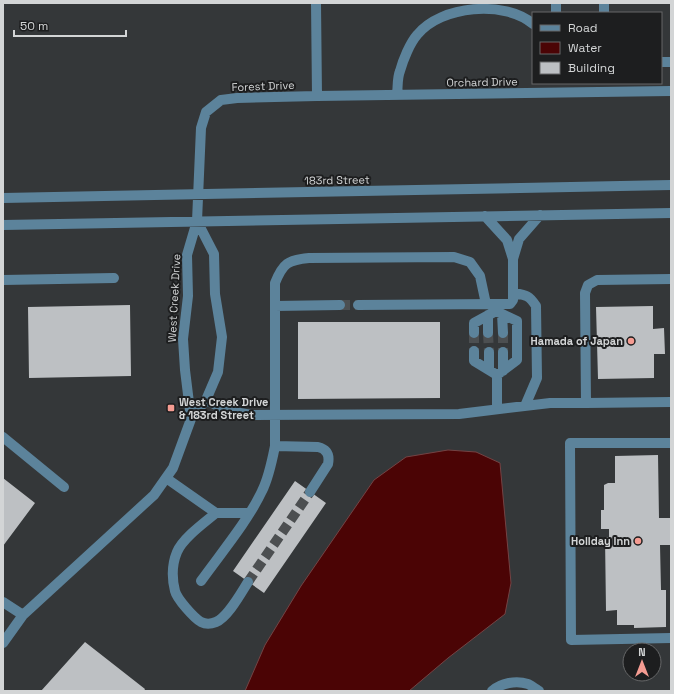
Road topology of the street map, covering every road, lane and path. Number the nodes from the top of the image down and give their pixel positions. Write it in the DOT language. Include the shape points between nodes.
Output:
graph roads {
  1 [pos="316,3"];
  2 [pos="532,23"];
  3 [pos="644,87"];
  4 [pos="561,88"];
  5 [pos="603,88"];
  6 [pos="671,91"];
  7 [pos="397,95"];
  8 [pos="317,96"];
  9 [pos="671,185"];
  10 [pos="198,194"];
  11 [pos="3,198"];
  12 [pos="671,213"];
  13 [pos="540,215"];
  14 [pos="485,216"];
  15 [pos="197,221"];
  16 [pos="3,225"];
  17 [pos="513,259"];
  18 [pos="114,278"];
  19 [pos="671,279"];
  20 [pos="3,280"];
  21 [pos="513,293"];
  22 [pos="358,305"];
  23 [pos="275,306"];
  24 [pos="340,306"];
  25 [pos="494,310"];
  26 [pos="474,333"];
  27 [pos="488,333"];
  28 [pos="503,333"];
  29 [pos="474,351"];
  30 [pos="489,352"];
  31 [pos="503,352"];
  32 [pos="496,372"];
  33 [pos="206,400"];
  34 [pos="671,402"];
  35 [pos="586,403"];
  36 [pos="526,406"];
  37 [pos="497,409"];
  38 [pos="276,414"];
  39 [pos="192,420"];
  40 [pos="3,437"];
  41 [pos="671,443"];
  42 [pos="275,446"];
  43 [pos="166,478"];
  44 [pos="64,487"];
  45 [pos="310,492"];
  46 [pos="249,513"];
  47 [pos="216,514"];
  48 [pos="201,581"];
  49 [pos="248,582"];
  50 [pos="3,602"];
  51 [pos="23,615"];
  52 [pos="671,638"];
  53 [pos="3,643"];
  54 [pos="492,691"];
  55 [pos="539,691"];
  1 -- 8 [label="street"];
  2 -- 7 [label="street" via="508,10 484,8 454,11 434,20 417,34 405,56 399,72"];
  3 -- 5 [label="street, Orchard Drive"];
  3 -- 6 [label="street, Orchard Drive"];
  4 -- 5 [label="street, Orchard Drive"];
  4 -- 7 [label="street, Orchard Drive"];
  7 -- 8 [label="street, Orchard Drive"];
  8 -- 10 [label="street, Forest Drive" via="221,100 206,112 201,128"];
  9 -- 10 [label="street, 183rd Street"];
  10 -- 11 [label="street, 183rd Street"];
  10 -- 15 [label="street, Forest Drive"];
  12 -- 13 [label="street"];
  13 -- 14 [label="street"];
  13 -- 17 [label="street" via="519,239"];
  14 -- 15 [label="street"];
  14 -- 17 [label="street" via="506,240"];
  15 -- 16 [label="street"];
  15 -- 33 [label="street, West Creek Drive" via="214,254 215,294 222,337 218,372"];
  15 -- 39 [label="street, West Creek Drive" via="187,255 188,296 183,339"];
  17 -- 21 [label="street"];
  18 -- 20 [label="street"];
  19 -- 35 [label="street" via="597,280 588,284 585,293"];
  21 -- 25 [label="street" via="510,304"];
  21 -- 36 [label="street" via="525,294 536,306 537,378"];
  22 -- 25 [label="street"];
  23 -- 24 [label="street"];
  23 -- 25 [label="street" via="275,282 281,268 293,260 454,257 470,262 480,276"];
  23 -- 38 [label="street"];
  25 -- 26 [label="street" via="474,323"];
  25 -- 27 [label="street"];
  25 -- 28 [label="street"];
  25 -- 32 [label="street" via="517,321 517,360"];
  29 -- 32 [label="street" via="474,361"];
  30 -- 32 [label="street"];
  31 -- 32 [label="street"];
  32 -- 37 [label="street"];
  33 -- 38 [label="street" via="228,411 252,416"];
  33 -- 39 [label="street, West Creek Drive"];
  34 -- 35 [label="street"];
  35 -- 36 [label="street"];
  36 -- 37 [label="street"];
  37 -- 38 [label="street" via="459,414"];
  38 -- 42 [label="street"];
  39 -- 43 [label="street, West Creek Drive" via="174,468"];
  40 -- 44 [label="street"];
  41 -- 52 [label="street" via="570,443 571,640"];
  42 -- 45 [label="street" via="318,447 328,453 328,464"];
  42 -- 46 [label="street" via="272,464 262,490"];
  43 -- 47 [label="street"];
  43 -- 51 [label="street, West Creek Drive" via="154,494"];
  46 -- 47 [label="street"];
  46 -- 48 [label="street"];
  47 -- 49 [label="street" via="194,531 177,551 173,570 176,592 200,621 206,624 214,623 228,612"];
  50 -- 51 [label="street"];
  51 -- 53 [label="street, West Creek Drive"];
  54 -- 55 [label="street" via="512,682 528,684"];
}
